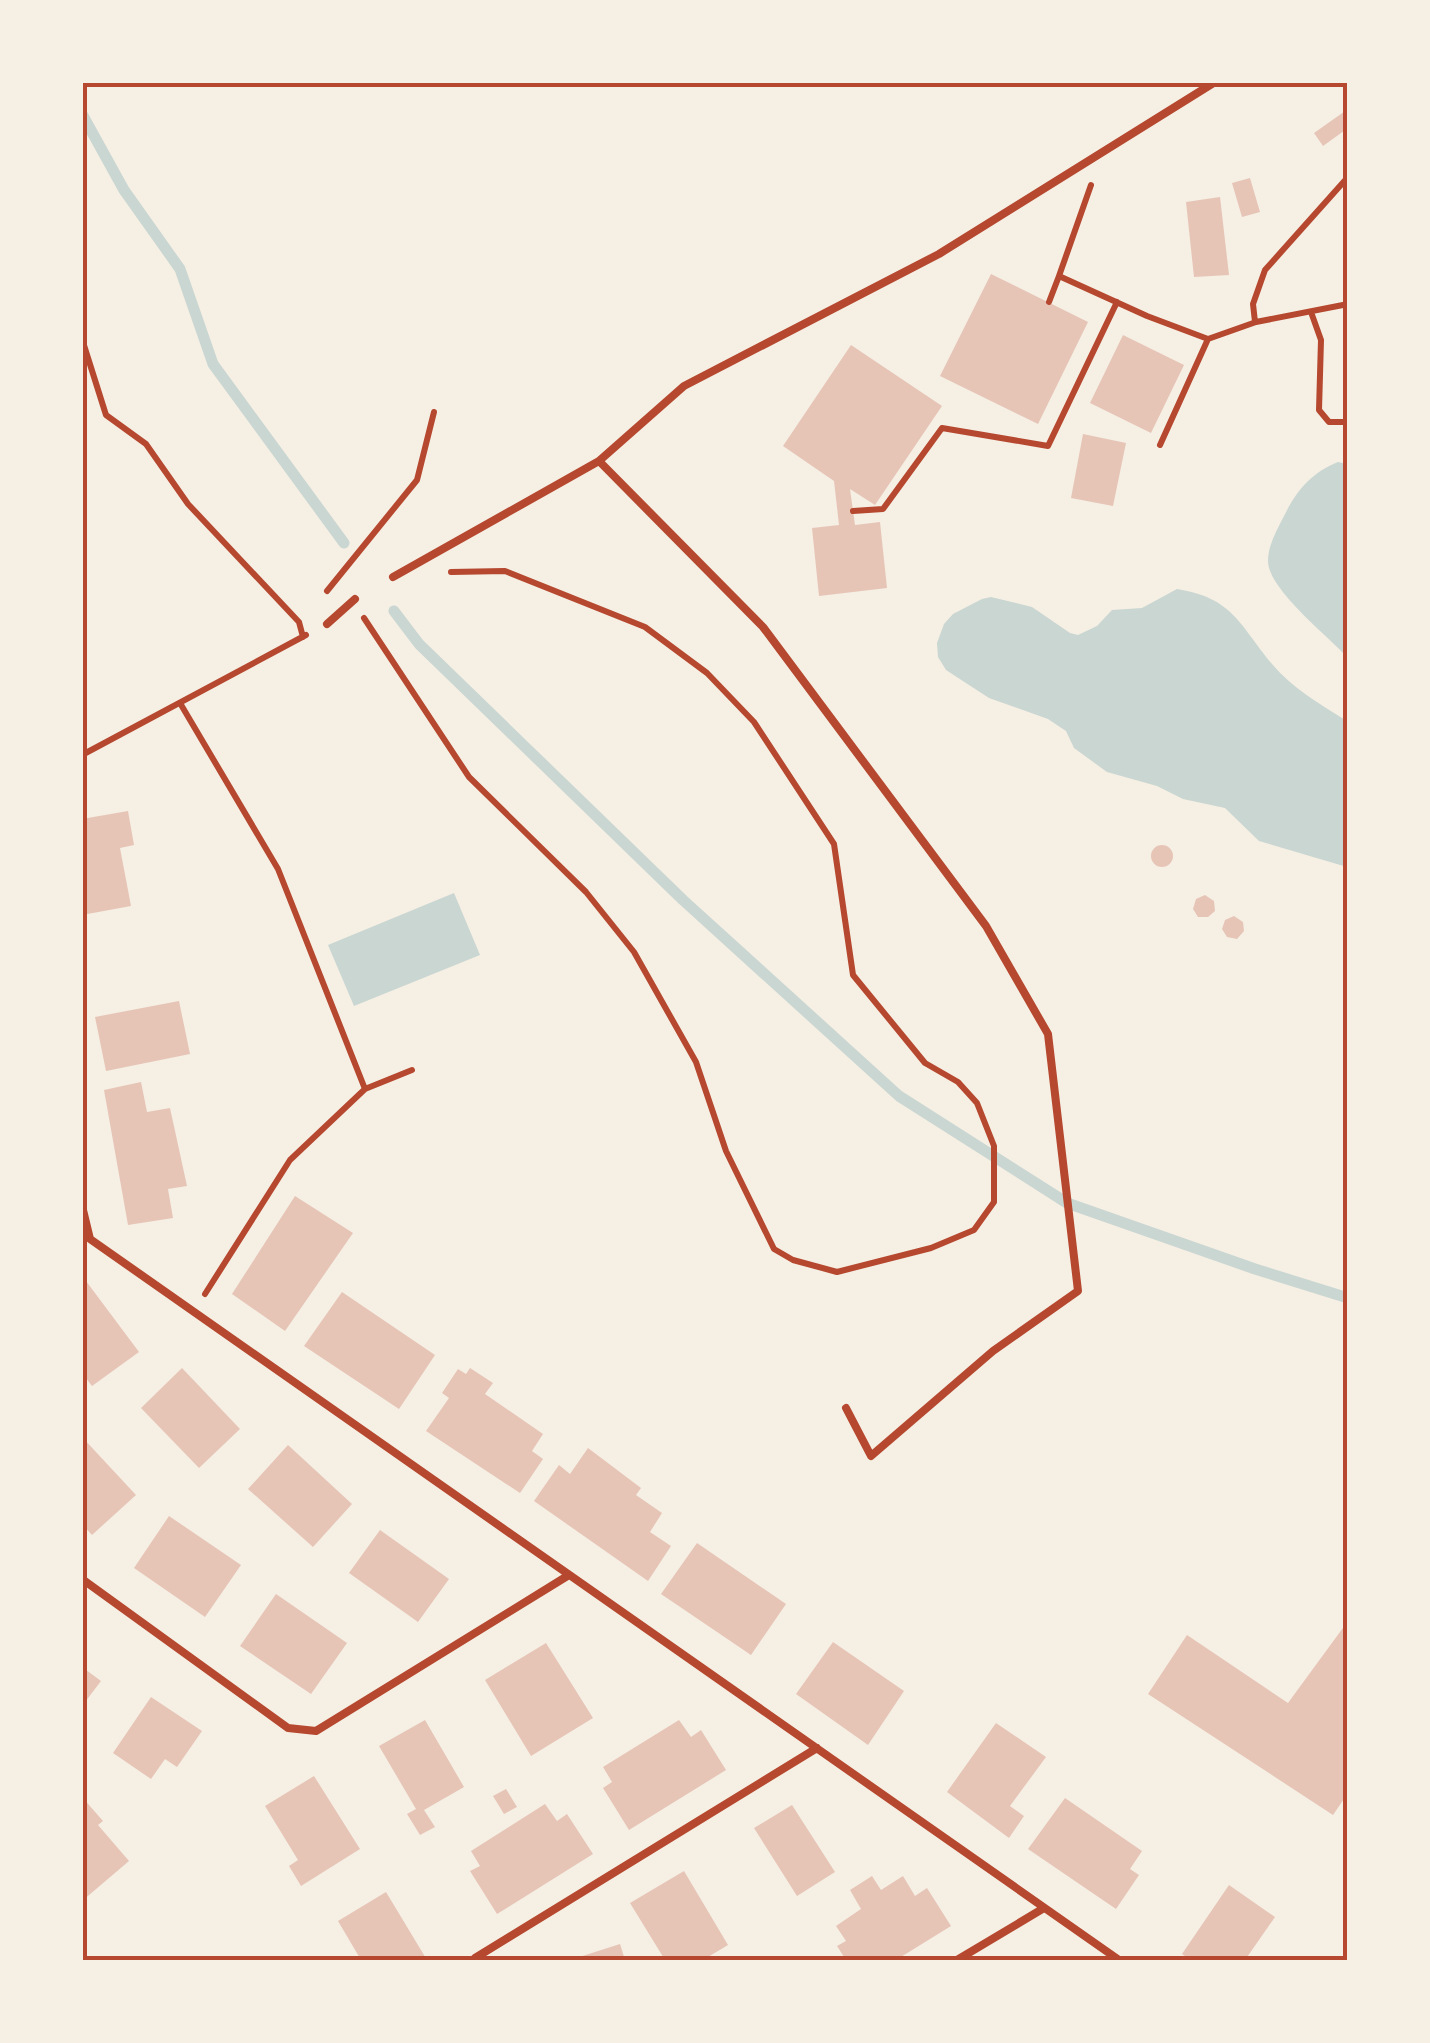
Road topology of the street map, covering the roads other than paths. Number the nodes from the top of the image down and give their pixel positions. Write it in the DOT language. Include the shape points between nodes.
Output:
graph roads {
  1 [pos="1215,82"];
  2 [pos="599,462"];
  3 [pos="393,577"];
  4 [pos="354,600"];
  5 [pos="327,624"];
  6 [pos="82,1206"];
  7 [pos="86,1241"];
  8 [pos="846,1408"];
  9 [pos="569,1574"];
  10 [pos="82,1579"];
  11 [pos="817,1748"];
  12 [pos="1044,1908"];
  13 [pos="476,1958"];
  14 [pos="957,1960"];
  15 [pos="1119,1960"];
  1 -- 2 [label="lane" via="939,254 684,386"];
  2 -- 3 [label="lane"];
  2 -- 8 [label="lane" via="763,627 986,926 1048,1034 1078,1291 993,1351 872,1456"];
  4 -- 5 [label="lane"];
  6 -- 7 [label="lane"];
  7 -- 9 [label="lane"];
  9 -- 10 [label="lane" via="316,1732 288,1728"];
  9 -- 11 [label="lane"];
  11 -- 12 [label="lane"];
  11 -- 13 [label="lane"];
  12 -- 14 [label="lane"];
  12 -- 15 [label="lane"];
}
